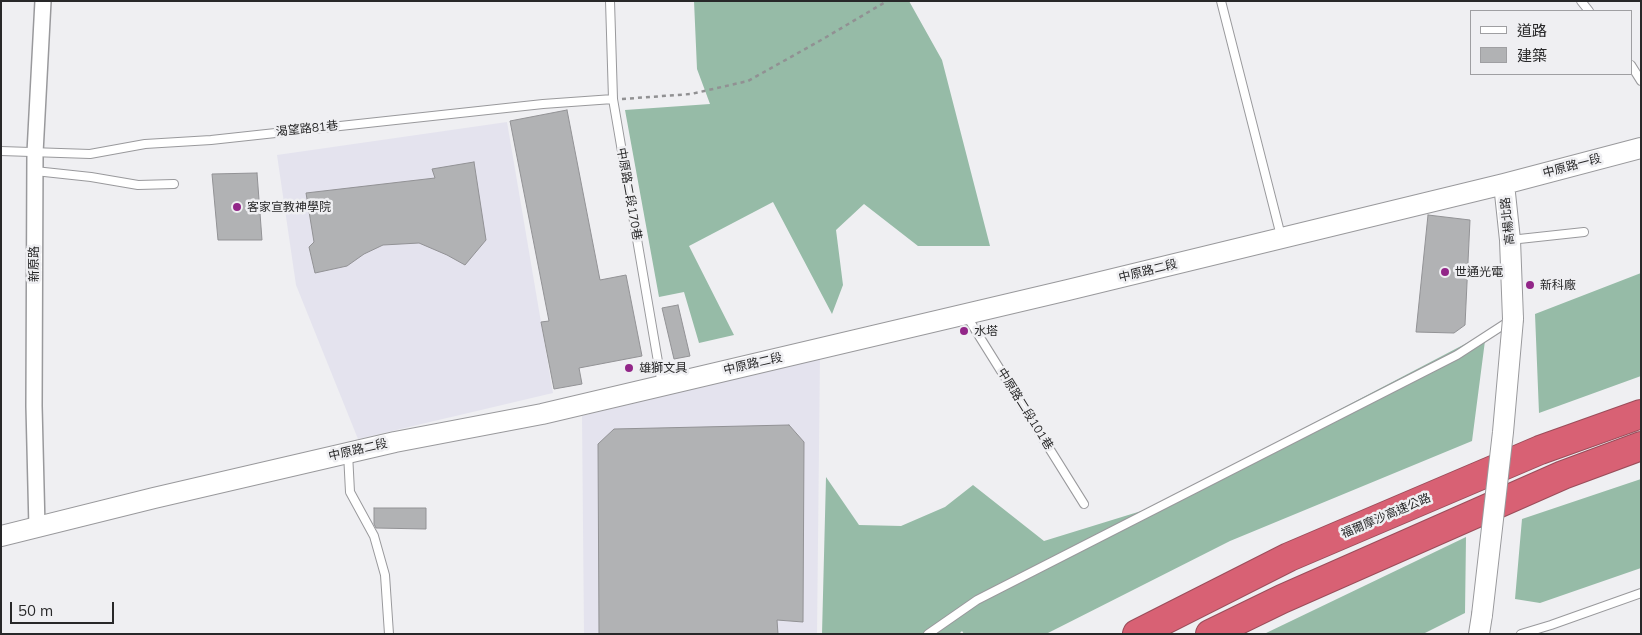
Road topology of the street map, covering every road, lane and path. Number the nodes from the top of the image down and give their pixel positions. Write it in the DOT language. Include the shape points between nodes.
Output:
graph roads {
  1 [pos="43,1"];
  2 [pos="610,1"];
  3 [pos="887,1"];
  4 [pos="1221,1"];
  5 [pos="1632,67"];
  6 [pos="1641,81"];
  7 [pos="613,99"];
  8 [pos="1641,148"];
  9 [pos="1,152"];
  10 [pos="35,154"];
  11 [pos="35,171"];
  12 [pos="174,184"];
  13 [pos="1504,184"];
  14 [pos="1584,232"];
  15 [pos="1281,238"];
  16 [pos="1510,240"];
  17 [pos="966,314"];
  18 [pos="1512,319"];
  19 [pos="662,386"];
  20 [pos="1641,414"];
  21 [pos="1641,446"];
  22 [pos="348,453"];
  23 [pos="1084,504"];
  24 [pos="37,528"];
  25 [pos="1,536"];
  26 [pos="1641,593"];
  27 [pos="1481,624"];
  28 [pos="1143,630"];
  29 [pos="937,631"];
  30 [pos="389,634"];
  31 [pos="928,634"];
  32 [pos="1210,634"];
  33 [pos="1521,634"];
  1 -- 10 [label="street, 新原路"];
  2 -- 7 [label="lane, 中原路二段170巷"];
  3 -- 7 [label="path" via="748,81 691,94"];
  4 -- 15 [label="lane"];
  5 -- 6 [label="lane"];
  7 -- 10 [label="lane, 渴望路81巷" via="145,144 90,154"];
  7 -- 19 [label="lane, 中原路二段170巷"];
  8 -- 13 [label="street, 中原路一段"];
  9 -- 10 [label="lane, 渴望路81巷"];
  10 -- 11 [label="street, 新原路"];
  11 -- 12 [label="lane" via="138,185"];
  11 -- 24 [label="street, 新原路"];
  13 -- 15 [label="street, 中原路二段"];
  13 -- 16 [label="street, 高楊北路"];
  14 -- 16 [label="lane"];
  15 -- 17 [label="street, 中原路二段"];
  16 -- 18 [label="street, 高楊北路"];
  17 -- 19 [label="street, 中原路二段"];
  17 -- 23 [label="lane, 中原路二段101巷"];
  18 -- 27 [label="street, 高楊北路, bridge"];
  18 -- 29 [label="lane" via="1458,354 977,600"];
  19 -- 22 [label="street, 中原路二段"];
  20 -- 28 [label="highway, 福爾摩沙高速公路" via="1540,450 1289,558"];
  21 -- 32 [label="highway" via="1562,475"];
  22 -- 24 [label="street, 中原路二段"];
  22 -- 30 [label="lane" via="350,492 374,536 385,575"];
  24 -- 25 [label="street, 中原路二段"];
  26 -- 33 [label="lane"];
  29 -- 31 [label="lane"];
}
